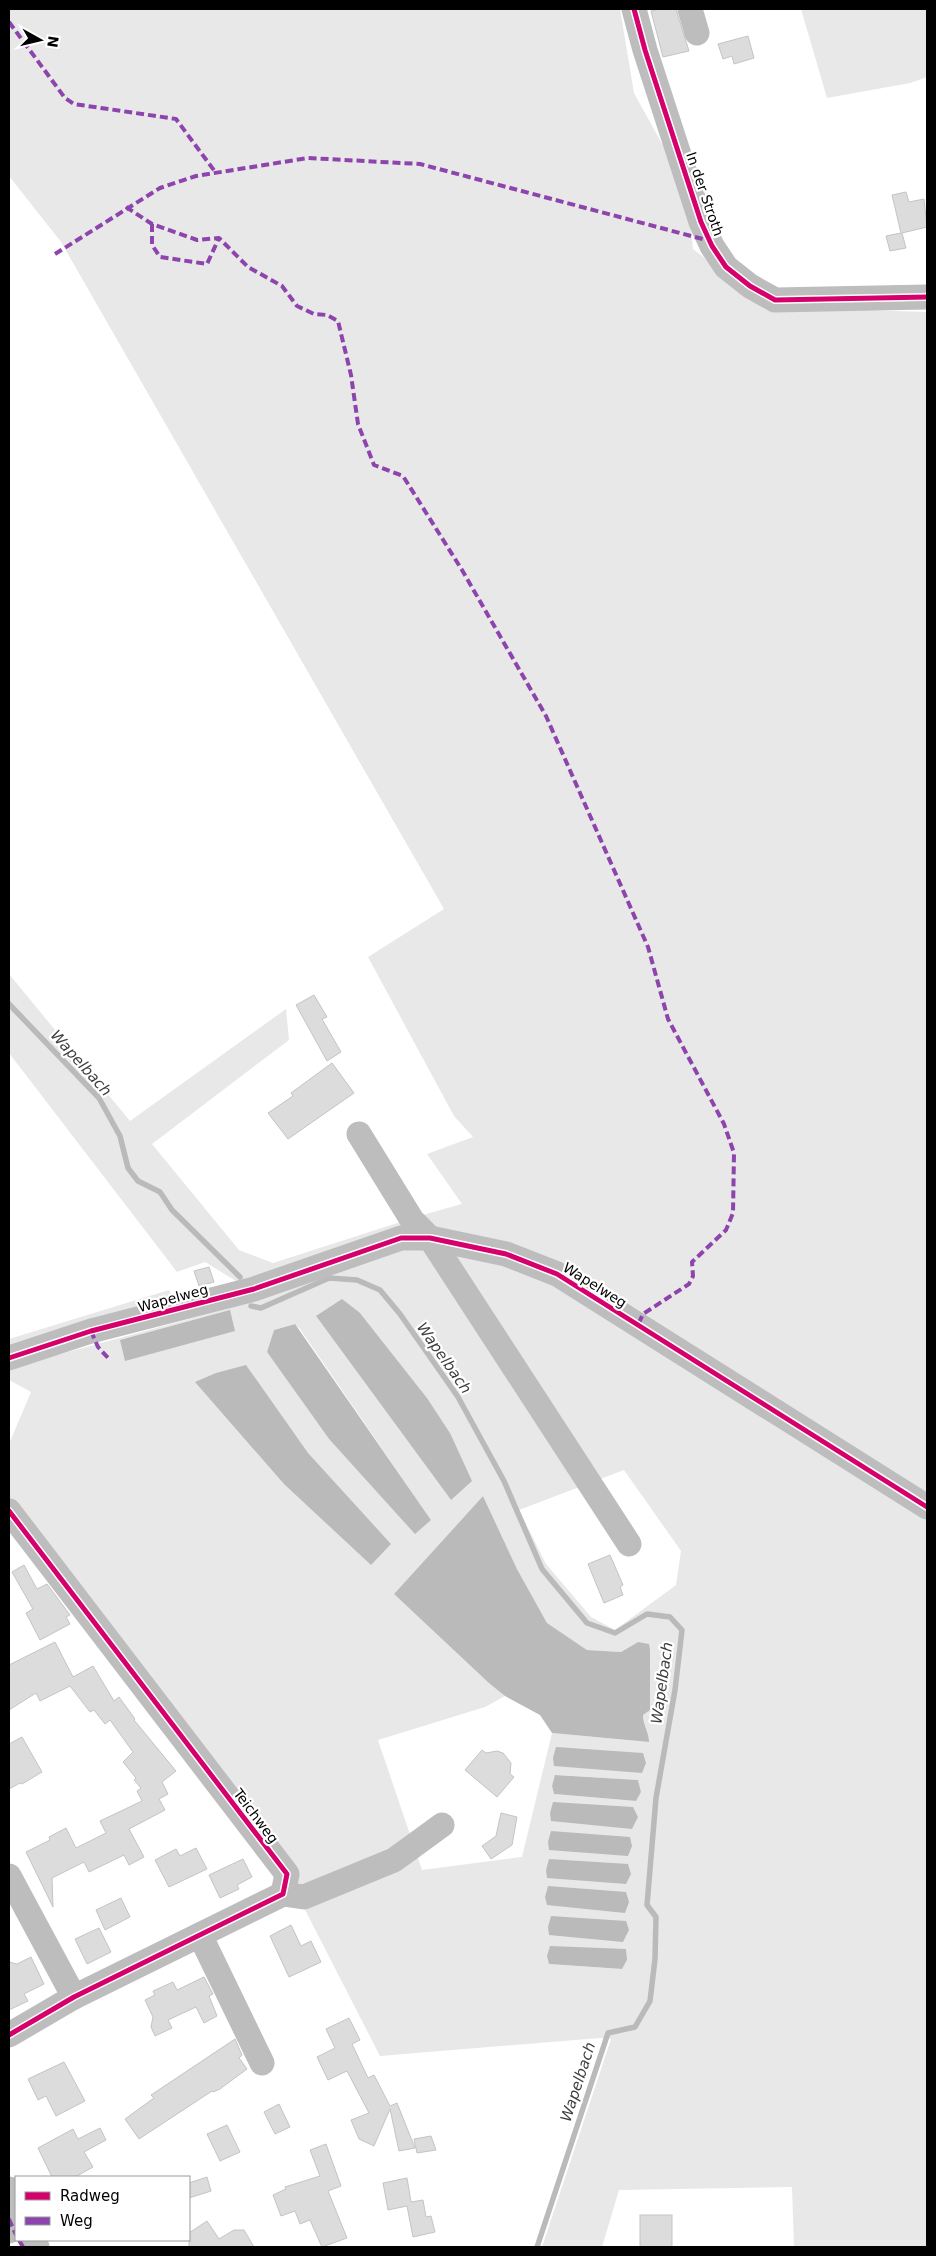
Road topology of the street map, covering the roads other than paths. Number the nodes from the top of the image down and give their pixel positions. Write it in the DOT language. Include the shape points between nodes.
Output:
graph roads {
  1 [pos="634,9"];
  2 [pos="690,9"];
  3 [pos="697,33"];
  4 [pos="927,297"];
  5 [pos="359,1134"];
  6 [pos="430,1238"];
  7 [pos="9,1358"];
  8 [pos="927,1507"];
  9 [pos="9,1511"];
  10 [pos="629,1544"];
  11 [pos="442,1825"];
  12 [pos="9,1876"];
  13 [pos="283,1894"];
  14 [pos="200,1935"];
  15 [pos="74,1997"];
  16 [pos="9,2035"];
  17 [pos="262,2063"];
  18 [pos="9,2189"];
  19 [pos="15,2203"];
  1 -- 4 [label="street, In der Stroth" via="701,222 726,267 775,300"];
  2 -- 3 [label="street"];
  5 -- 6 [label="street" via="412,1220"];
  6 -- 7 [label="street, Wapelweg" via="401,1238 254,1289 91,1332"];
  6 -- 8 [label="street, Wapelweg" via="506,1254 557,1274"];
  6 -- 10 [label="street"];
  9 -- 13 [label="street, Teichweg" via="287,1874"];
  11 -- 13 [label="street" via="394,1860 304,1896"];
  12 -- 15 [label="street"];
  13 -- 14 [label="street"];
  14 -- 15 [label="street"];
  14 -- 17 [label="street"];
  15 -- 16 [label="street"];
  18 -- 19 [label="street"];
}
